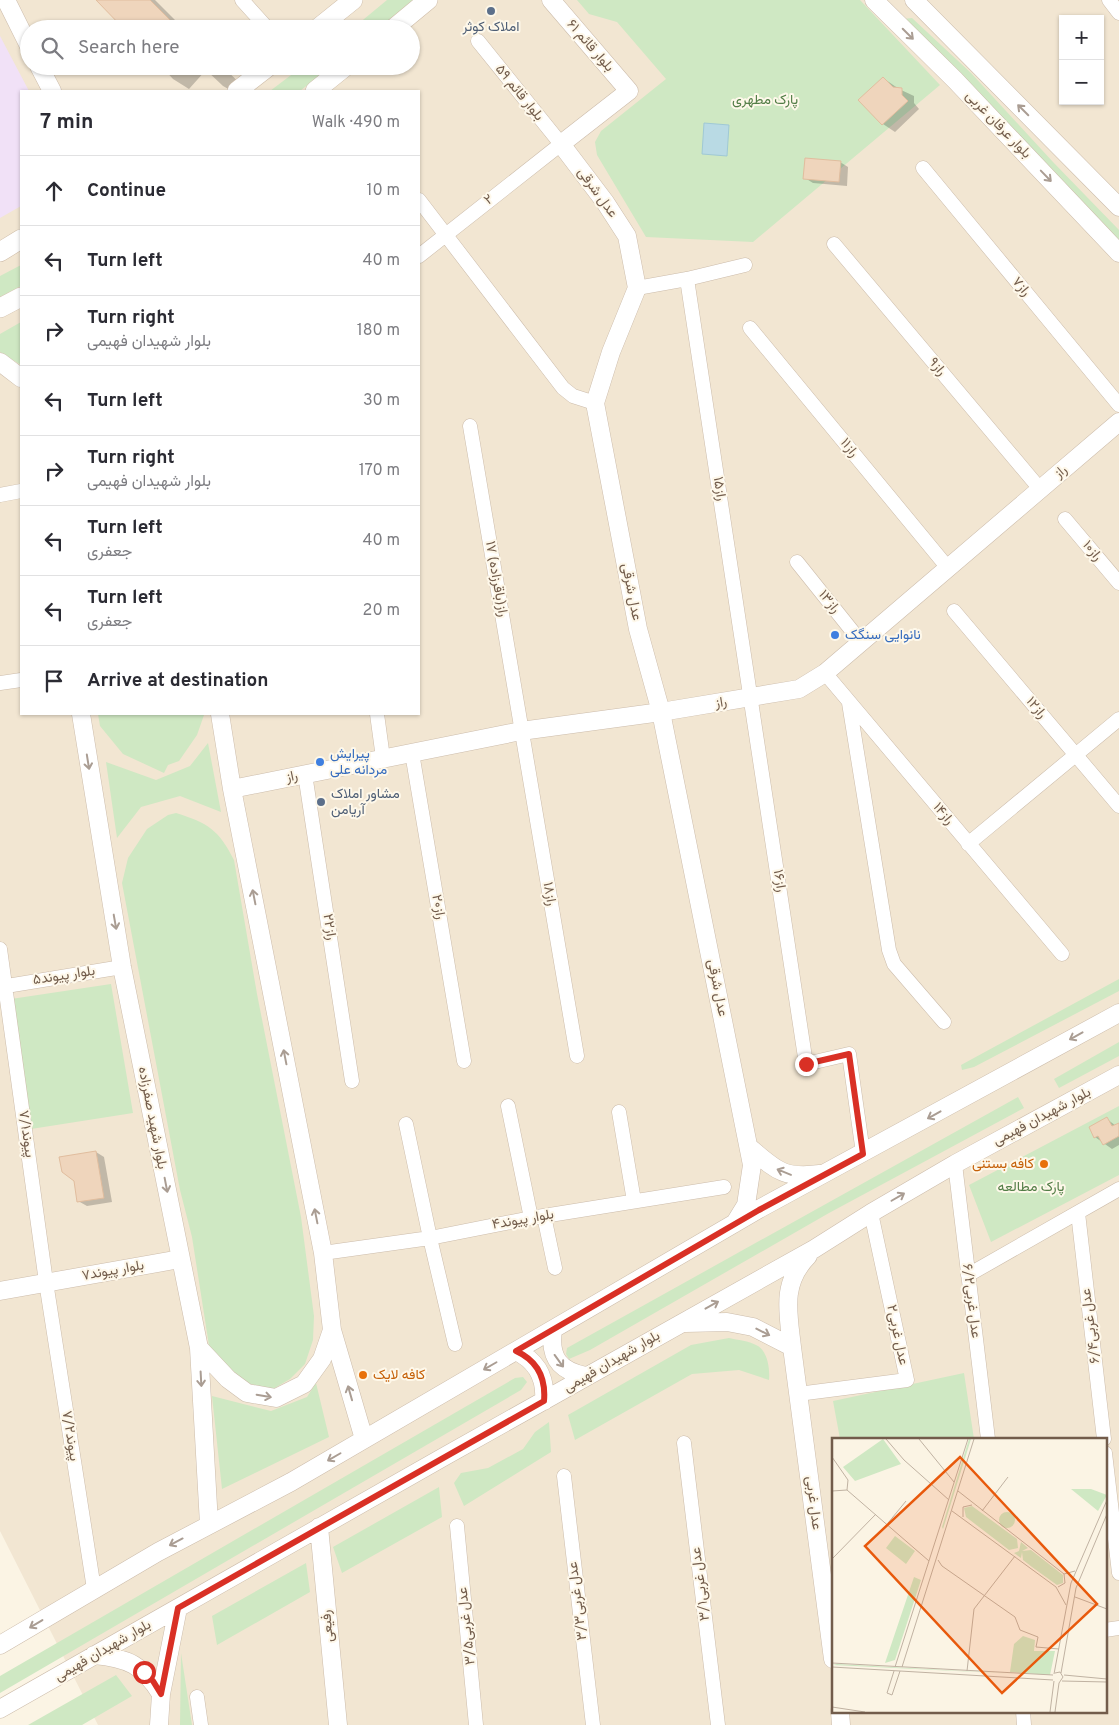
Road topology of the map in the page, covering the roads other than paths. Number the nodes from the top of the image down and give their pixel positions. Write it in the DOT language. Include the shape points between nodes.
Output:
graph roads {
  1 [pos="6,0"];
  2 [pos="242,0"];
  3 [pos="353,0"];
  4 [pos="428,0"];
  5 [pos="551,0"];
  6 [pos="914,0"];
  7 [pos="1109,0"];
  8 [pos="878,2"];
  9 [pos="1119,13"];
  10 [pos="260,20"];
  11 [pos="328,20"];
  12 [pos="404,20"];
  13 [pos="20,28"];
  14 [pos="478,41"];
  15 [pos="44,75"];
  16 [pos="257,75"];
  17 [pos="335,75"];
  18 [pos="51,90"];
  19 [pos="238,90"];
  20 [pos="316,90"];
  21 [pos="561,144"];
  22 [pos="923,168"];
  23 [pos="420,201"];
  24 [pos="1119,207"];
  25 [pos="446,233"];
  26 [pos="20,240"];
  27 [pos="834,244"];
  28 [pos="0,252"];
  29 [pos="1119,253"];
  30 [pos="420,255"];
  31 [pos="745,264"];
  32 [pos="687,279"];
  33 [pos="636,288"];
  34 [pos="20,298"];
  35 [pos="0,308"];
  36 [pos="750,328"];
  37 [pos="0,362"];
  38 [pos="20,377"];
  39 [pos="595,403"];
  40 [pos="1119,405"];
  41 [pos="1119,422"];
  42 [pos="470,426"];
  43 [pos="1040,489"];
  44 [pos="20,491"];
  45 [pos="0,495"];
  46 [pos="1065,519"];
  47 [pos="797,562"];
  48 [pos="948,568"];
  49 [pos="1119,584"];
  50 [pos="954,610"];
  51 [pos="861,642"];
  52 [pos="825,673"];
  53 [pos="20,680"];
  54 [pos="0,683"];
  55 [pos="751,698"];
  56 [pos="849,703"];
  57 [pos="661,712"];
  58 [pos="81,715"];
  59 [pos="220,715"];
  60 [pos="377,715"];
  61 [pos="1119,719"];
  62 [pos="522,731"];
  63 [pos="412,753"];
  64 [pos="1076,755"];
  65 [pos="384,758"];
  66 [pos="305,774"];
  67 [pos="232,789"];
  68 [pos="1119,806"];
  69 [pos="968,844"];
  70 [pos="0,949"];
  71 [pos="1062,954"];
  72 [pos="122,967"];
  73 [pos="3,986"];
  74 [pos="1119,1013"];
  75 [pos="944,1022"];
  76 [pos="577,1056"];
  77 [pos="464,1061"];
  78 [pos="1119,1075"];
  79 [pos="352,1081"];
  80 [pos="508,1106"];
  81 [pos="619,1112"];
  82 [pos="406,1124"];
  83 [pos="749,1147"];
  84 [pos="863,1154"];
  85 [pos="955,1164"];
  86 [pos="825,1174"];
  87 [pos="724,1188"];
  88 [pos="1119,1189"];
  89 [pos="634,1201"];
  90 [pos="871,1212"];
  91 [pos="1078,1212"];
  92 [pos="538,1217"];
  93 [pos="735,1223"];
  94 [pos="430,1238"];
  95 [pos="814,1249"];
  96 [pos="323,1252"];
  97 [pos="180,1259"];
  98 [pos="554,1268"];
  99 [pos="968,1275"];
  100 [pos="46,1282"];
  101 [pos="0,1290"];
  102 [pos="681,1323"];
  103 [pos="332,1330"];
  104 [pos="553,1330"];
  105 [pos="455,1344"];
  106 [pos="792,1347"];
  107 [pos="199,1348"];
  108 [pos="516,1351"];
  109 [pos="586,1376"];
  110 [pos="798,1394"];
  111 [pos="544,1401"];
  112 [pos="988,1438"];
  113 [pos="1104,1438"];
  114 [pos="364,1440"];
  115 [pos="684,1442"];
  116 [pos="1106,1460"];
  117 [pos="564,1476"];
  118 [pos="210,1524"];
  119 [pos="457,1526"];
  120 [pos="319,1528"];
  121 [pos="1117,1543"];
  122 [pos="1119,1572"];
  123 [pos="94,1589"];
  124 [pos="178,1608"];
  125 [pos="1119,1628"];
  126 [pos="1106,1630"];
  127 [pos="0,1645"];
  128 [pos="832,1651"];
  129 [pos="94,1655"];
  130 [pos="161,1694"];
  131 [pos="197,1697"];
  132 [pos="0,1709"];
  133 [pos="840,1712"];
  134 [pos="1023,1712"];
  135 [pos="160,1725"];
  136 [pos="201,1725"];
  137 [pos="338,1725"];
  138 [pos="476,1725"];
  139 [pos="593,1725"];
  140 [pos="718,1725"];
  141 [pos="842,1725"];
  142 [pos="1024,1725"];
  1 -- 13 [label="street"];
  2 -- 10 [label="street"];
  3 -- 11 [label="main road"];
  4 -- 12 [label="main road"];
  5 -- 21 [label="street, بلوار قائم ۶۱" via="629,91"];
  24 -- 6 [label="street, بلوار عرفان غربی, one-way"];
  7 -- 9 [label="street"];
  8 -- 29 [label="street, بلوار عرفان غربی, one-way"];
  14 -- 21 [label="street, بلوار قائم ۵۹"];
  15 -- 18 [label="street"];
  16 -- 19 [label="main road"];
  17 -- 20 [label="main road"];
  21 -- 25 [label="street, ۲"];
  21 -- 33 [label="street, عدل شرقی" via="627,236"];
  22 -- 40 [label="street, راز۷"];
  23 -- 25 [label="street"];
  25 -- 30 [label="street, ۲"];
  25 -- 39 [label="street" via="562,388 573,396"];
  26 -- 28 [label="main road"];
  27 -- 43 [label="street, راز۹"];
  31 -- 32 [label="street"];
  32 -- 33 [label="street"];
  32 -- 55 [label="street, راز۱۵"];
  33 -- 39 [label="street, عدل شرقی"];
  34 -- 35 [label="main road"];
  36 -- 48 [label="street, راز۱۱"];
  37 -- 38 [label="street"];
  39 -- 57 [label="street, عدل شرقی" via="638,629"];
  41 -- 43 [label="street, راز"];
  42 -- 62 [label="street, ۱۷ راز(باقرزاده)"];
  43 -- 48 [label="street, راز"];
  44 -- 45 [label="street"];
  46 -- 49 [label="street, راز۱۰"];
  47 -- 51 [label="street, راز۱۳"];
  48 -- 51 [label="street, راز"];
  50 -- 64 [label="street, راز۱۲"];
  51 -- 52 [label="street, راز"];
  52 -- 55 [label="street, راز" via="799,689"];
  52 -- 56 [label="street, راز۱۴"];
  53 -- 54 [label="street"];
  55 -- 57 [label="street, راز"];
  55 -- 84 [label="street, راز۱۶" via="806,1064 849,1054"];
  56 -- 69 [label="street, راز۱۴"];
  56 -- 75 [label="street" via="888,950 894,964"];
  57 -- 62 [label="street, راز"];
  57 -- 83 [label="street, عدل شرقی"];
  58 -- 72 [label="street, بلوار شهید صفرزاده, one-way"];
  59 -- 67 [label="street"];
  60 -- 65 [label="street"];
  61 -- 64 [label="street"];
  62 -- 63 [label="street, راز"];
  62 -- 76 [label="street, راز۱۸"];
  63 -- 65 [label="street, راز"];
  63 -- 77 [label="street, راز۲۰"];
  64 -- 68 [label="street, راز۱۲"];
  64 -- 69 [label="street"];
  65 -- 66 [label="street, راز"];
  66 -- 67 [label="street, راز"];
  66 -- 79 [label="street, راز۲۲"];
  96 -- 67 [label="street, one-way"];
  69 -- 71 [label="street, راز۱۴"];
  70 -- 73 [label="street, پیوند۷/۱"];
  72 -- 73 [label="street, بلوار پیوند۵"];
  72 -- 97 [label="street, بلوار شهید صفرزاده, one-way"];
  73 -- 100 [label="street, پیوند۷/۱"];
  74 -- 84 [label="street, one-way"];
  78 -- 85 [label="street, بلوار شهیدان فهیمی"];
  80 -- 92 [label="street"];
  81 -- 89 [label="street"];
  82 -- 94 [label="street"];
  86 -- 83 [label="street, one-way" via="783,1174"];
  83 -- 93 [label="street, عدل شرقی" via="751,1182 746,1205"];
  84 -- 86 [label="street"];
  90 -- 85 [label="street, بلوار شهیدان فهیمی, one-way"];
  85 -- 99 [label="street, ۶/۲عدل غربی"];
  86 -- 93 [label="street"];
  87 -- 89 [label="street, بلوار پیوند۴"];
  88 -- 91 [label="street"];
  89 -- 92 [label="street, بلوار پیوند۴"];
  90 -- 95 [label="street, بلوار شهیدان فهیمی"];
  90 -- 110 [label="street, عدل غربی۲" via="907,1380"];
  91 -- 99 [label="street"];
  91 -- 113 [label="street, ۶/۴عدل غربی"];
  92 -- 94 [label="street, بلوار پیوند۴"];
  92 -- 98 [label="street"];
  93 -- 104 [label="street"];
  94 -- 96 [label="street, بلوار پیوند۴"];
  94 -- 105 [label="street"];
  102 -- 95 [label="street, بلوار شهیدان فهیمی, one-way"];
  95 -- 106 [label="street, عدل غربی" via="799,1265 790,1283 788,1304"];
  96 -- 103 [label="street"];
  97 -- 100 [label="street, بلوار پیوند۷"];
  97 -- 107 [label="street, بلوار شهید صفرزاده"];
  99 -- 112 [label="street, ۶/۲عدل غربی"];
  100 -- 101 [label="street, بلوار پیوند۷"];
  100 -- 123 [label="street, پیوند۷/۲"];
  102 -- 106 [label="street, one-way" via="727,1322 753,1327"];
  102 -- 109 [label="street, بلوار شهیدان فهیمی"];
  107 -- 103 [label="street, one-way" via="228,1380 247,1393 276,1398 304,1384 322,1359"];
  114 -- 103 [label="street, one-way"];
  104 -- 108 [label="street"];
  104 -- 109 [label="street, one-way" via="554,1356 573,1374"];
  106 -- 110 [label="street, عدل غربی"];
  107 -- 118 [label="street, بلوار شهید صفرزاده, one-way"];
  108 -- 111 [label="street" via="534,1362 540,1371"];
  108 -- 114 [label="street, one-way"];
  109 -- 111 [label="street, بلوار شهیدان فهیمی"];
  110 -- 128 [label="street, عدل غربی"];
  111 -- 120 [label="street, بلوار شهیدان فهیمی"];
  114 -- 118 [label="street, one-way"];
  115 -- 140 [label="street, عدل غربی۳/۱"];
  116 -- 121 [label="street"];
  117 -- 139 [label="street, عدل غربی۳/۳"];
  118 -- 123 [label="street, one-way"];
  119 -- 138 [label="street, عدل غربی۳/۵"];
  120 -- 124 [label="street, بلوار شهیدان فهیمی"];
  120 -- 137 [label="street, رفیعی"];
  121 -- 122 [label="street"];
  123 -- 127 [label="street, one-way"];
  124 -- 129 [label="street, بلوار شهیدان فهیمی"];
  124 -- 130 [label="street"];
  125 -- 126 [label="street"];
  129 -- 130 [label="street" via="132,1662 153,1681"];
  129 -- 132 [label="street, بلوار شهیدان فهیمی"];
  130 -- 135 [label="street"];
  131 -- 136 [label="street"];
  133 -- 141 [label="street"];
  134 -- 142 [label="street"];
}
